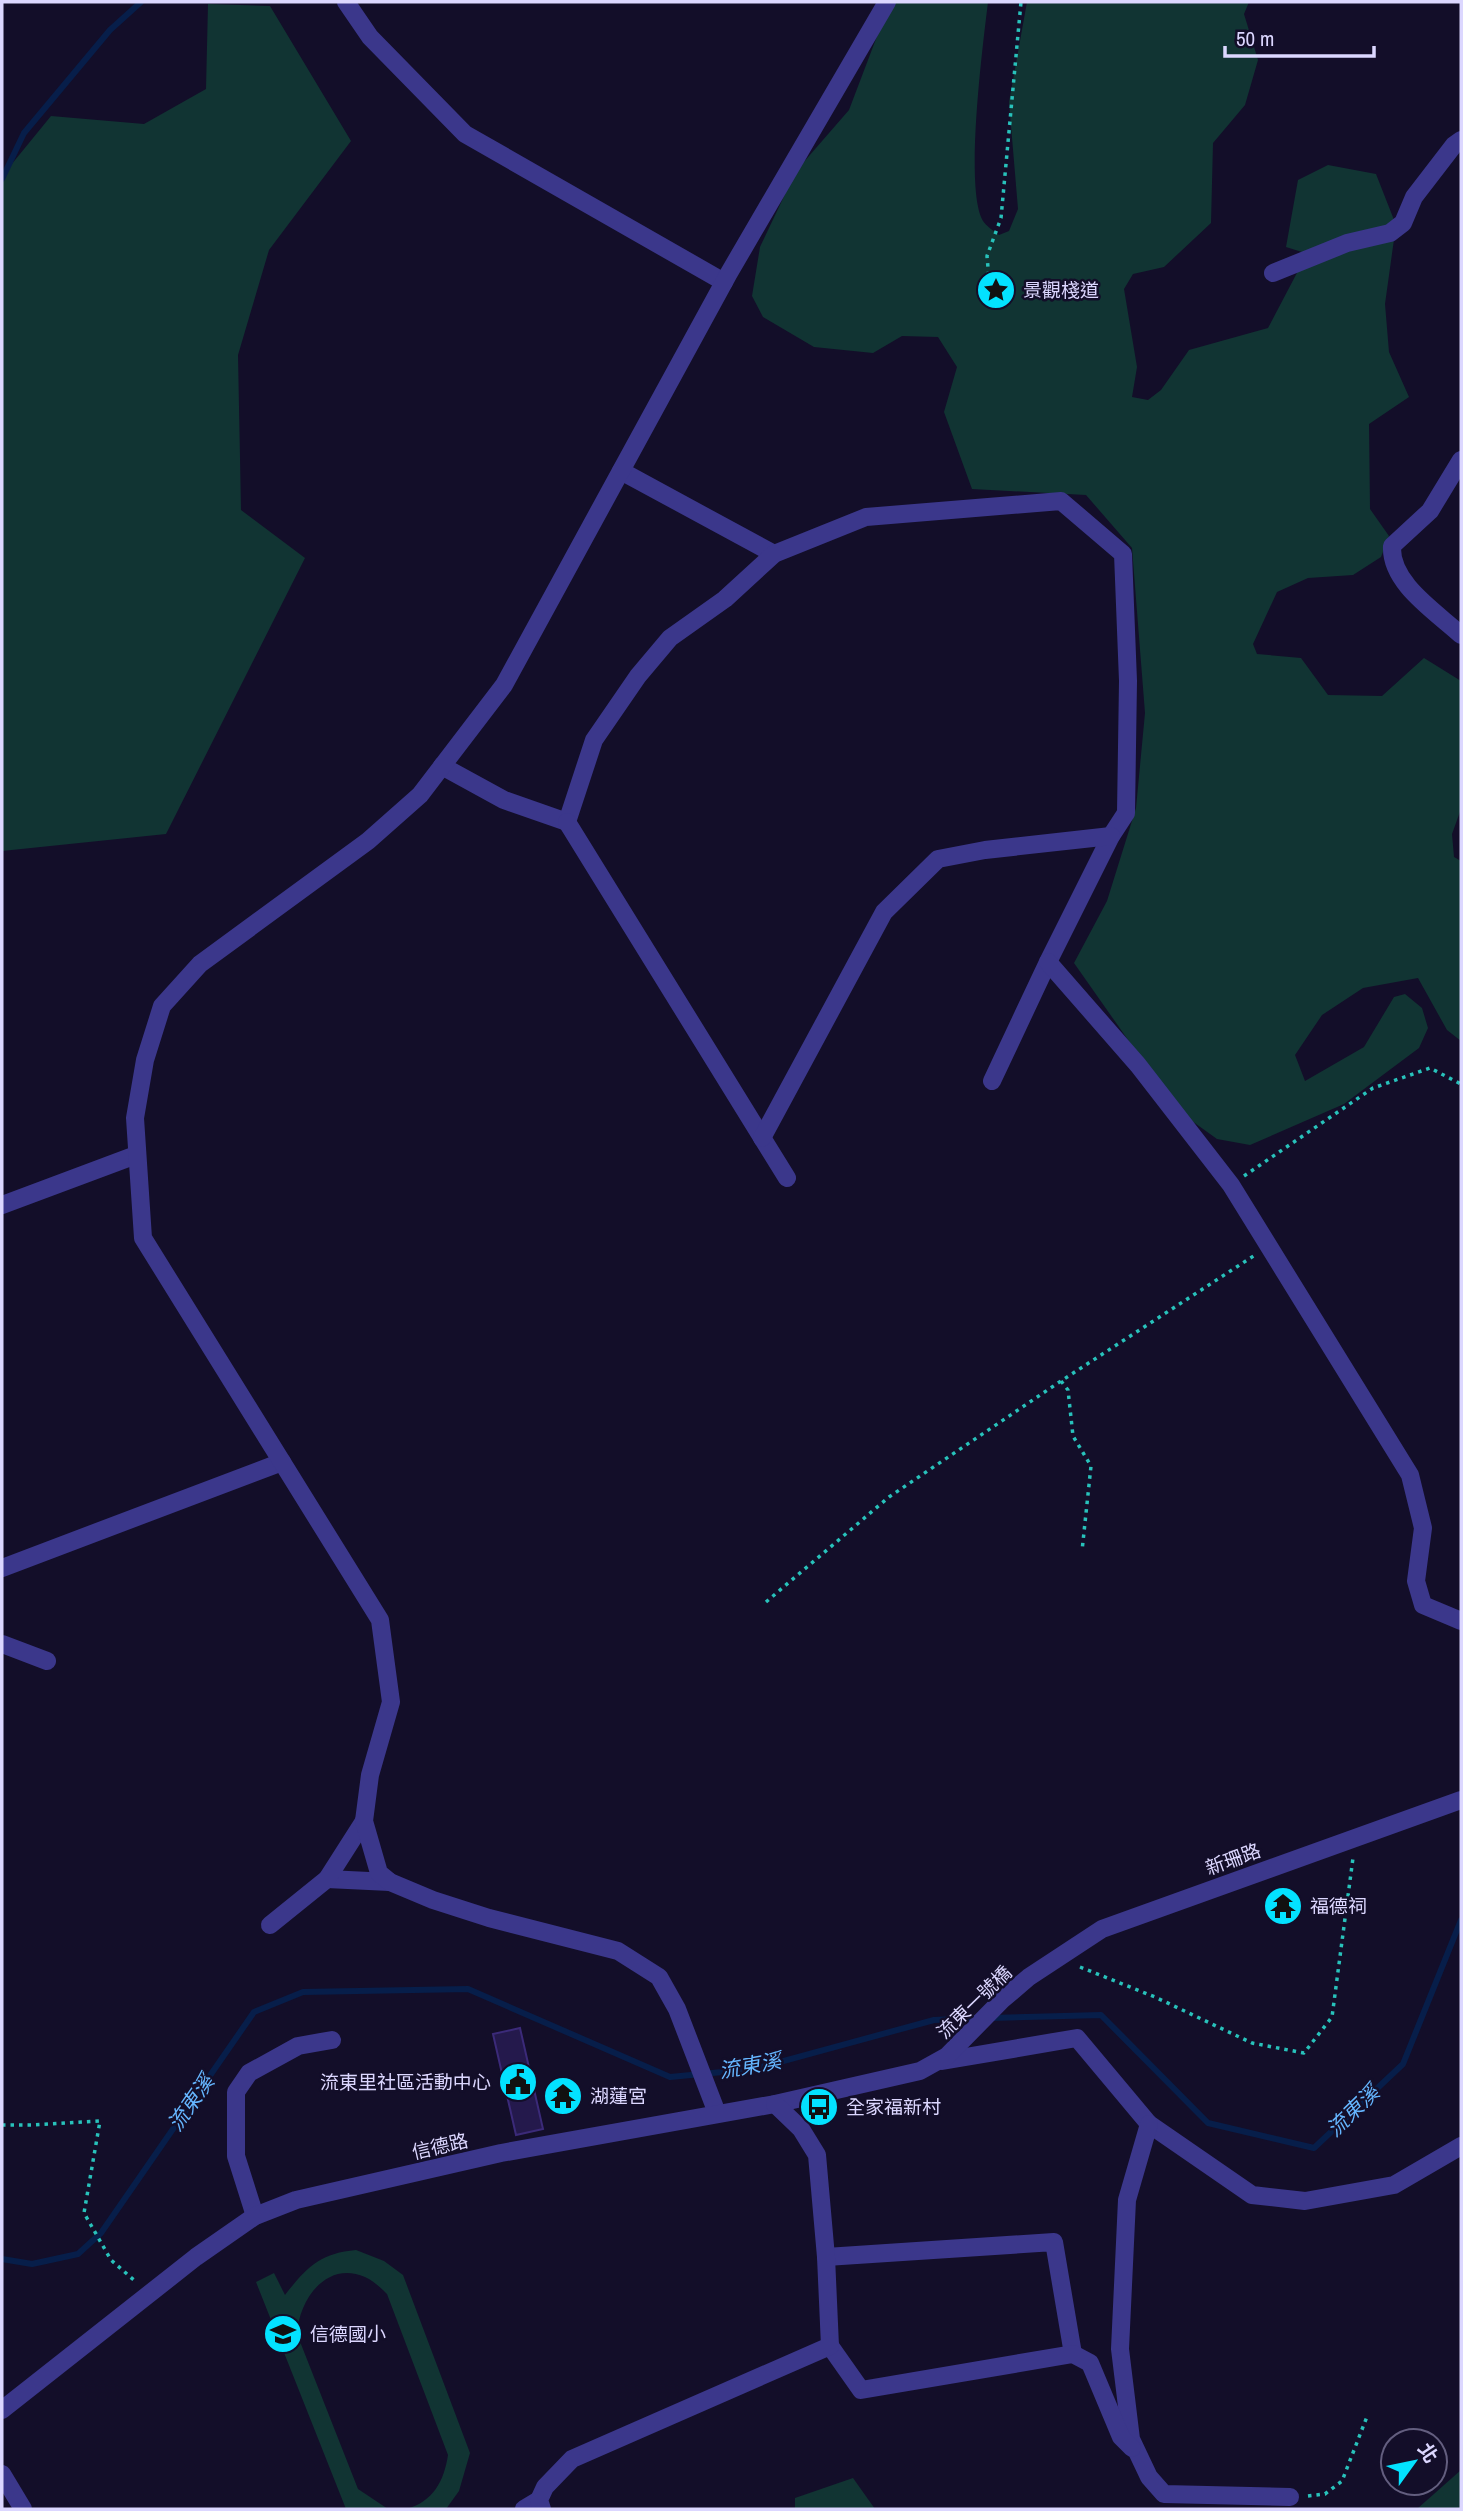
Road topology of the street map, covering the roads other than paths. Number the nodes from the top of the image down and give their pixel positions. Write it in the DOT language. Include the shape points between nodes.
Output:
graph roads {
  1 [pos="346,2"];
  2 [pos="887,2"];
  3 [pos="1461,140"];
  4 [pos="1273,272"];
  5 [pos="724,282"];
  6 [pos="1461,460"];
  7 [pos="621,471"];
  8 [pos="774,554"];
  9 [pos="1461,635"];
  10 [pos="442,766"];
  11 [pos="567,822"];
  12 [pos="1111,836"];
  13 [pos="1048,962"];
  14 [pos="992,1081"];
  15 [pos="762,1138"];
  16 [pos="136,1155"];
  17 [pos="787,1178"];
  18 [pos="2,1205"];
  19 [pos="282,1462"];
  20 [pos="2,1569"];
  21 [pos="1461,1621"];
  22 [pos="2,1644"];
  23 [pos="47,1661"];
  24 [pos="1461,1800"];
  25 [pos="364,1821"];
  26 [pos="327,1880"];
  27 [pos="390,1882"];
  28 [pos="270,1925"];
  29 [pos="1029,1977"];
  30 [pos="332,2040"];
  31 [pos="941,2060"];
  32 [pos="775,2104"];
  33 [pos="717,2113"];
  34 [pos="1149,2124"];
  35 [pos="1461,2146"];
  36 [pos="254,2216"];
  37 [pos="826,2258"];
  38 [pos="830,2346"];
  39 [pos="1073,2354"];
  40 [pos="2,2410"];
  41 [pos="1139,2455"];
  42 [pos="2,2474"];
  43 [pos="1290,2497"];
  44 [pos="535,2506"];
  45 [pos="23,2509"];
  1 -- 5 [label="street" via="370,37 465,134"];
  2 -- 5 [label="street"];
  3 -- 4 [label="street" via="1414,197 1403,223 1390,233 1347,243"];
  5 -- 7 [label="street"];
  6 -- 9 [label="street" via="1430,511 1392,546 1391,560 1400,580"];
  7 -- 8 [label="street"];
  7 -- 10 [label="street" via="504,685"];
  8 -- 11 [label="street" via="725,599 670,638 638,677 594,740"];
  8 -- 12 [label="street" via="866,517 1061,501 1124,554 1128,681 1125,813"];
  10 -- 11 [label="street" via="504,800"];
  10 -- 16 [label="street" via="420,795 369,841 200,964 162,1006 145,1060 135,1118"];
  11 -- 15 [label="street"];
  12 -- 13 [label="street"];
  12 -- 15 [label="street" via="937,859 884,912"];
  13 -- 14 [label="street"];
  13 -- 21 [label="street" via="1138,1065 1231,1185 1410,1475 1423,1528 1416,1581 1423,1605"];
  15 -- 17 [label="street"];
  16 -- 18 [label="street"];
  16 -- 19 [label="street" via="143,1238"];
  19 -- 20 [label="street"];
  19 -- 25 [label="street" via="380,1619 391,1702 370,1775"];
  22 -- 23 [label="street"];
  24 -- 29 [label="street, 新珊路" via="1102,1929"];
  25 -- 26 [label="street"];
  25 -- 27 [label="street" via="379,1873"];
  26 -- 27 [label="street"];
  26 -- 28 [label="street"];
  27 -- 33 [label="street" via="489,1918 618,1951 659,1977 677,2009"];
  29 -- 31 [label="street, 流東一號橋"];
  30 -- 36 [label="street" via="298,2046 249,2073 236,2092 236,2156"];
  31 -- 32 [label="street, 信德路" via="920,2070"];
  31 -- 34 [label="street, 信德路" via="1077,2038"];
  32 -- 33 [label="street, 信德路"];
  32 -- 37 [label="street" via="801,2129 817,2155"];
  33 -- 36 [label="street, 信德路" via="488,2156 296,2200"];
  34 -- 35 [label="street" via="1252,2195 1305,2200 1394,2185"];
  34 -- 41 [label="street" via="1127,2200 1121,2349 1131,2439"];
  36 -- 40 [label="street, 信德路"];
  37 -- 38 [label="street"];
  37 -- 39 [label="street" via="1054,2242"];
  38 -- 39 [label="street" via="861,2390"];
  38 -- 44 [label="street" via="572,2459 545,2487"];
  39 -- 41 [label="street" via="1090,2363 1121,2437"];
  41 -- 43 [label="street" via="1164,2494"];
  42 -- 45 [label="street"];
}
